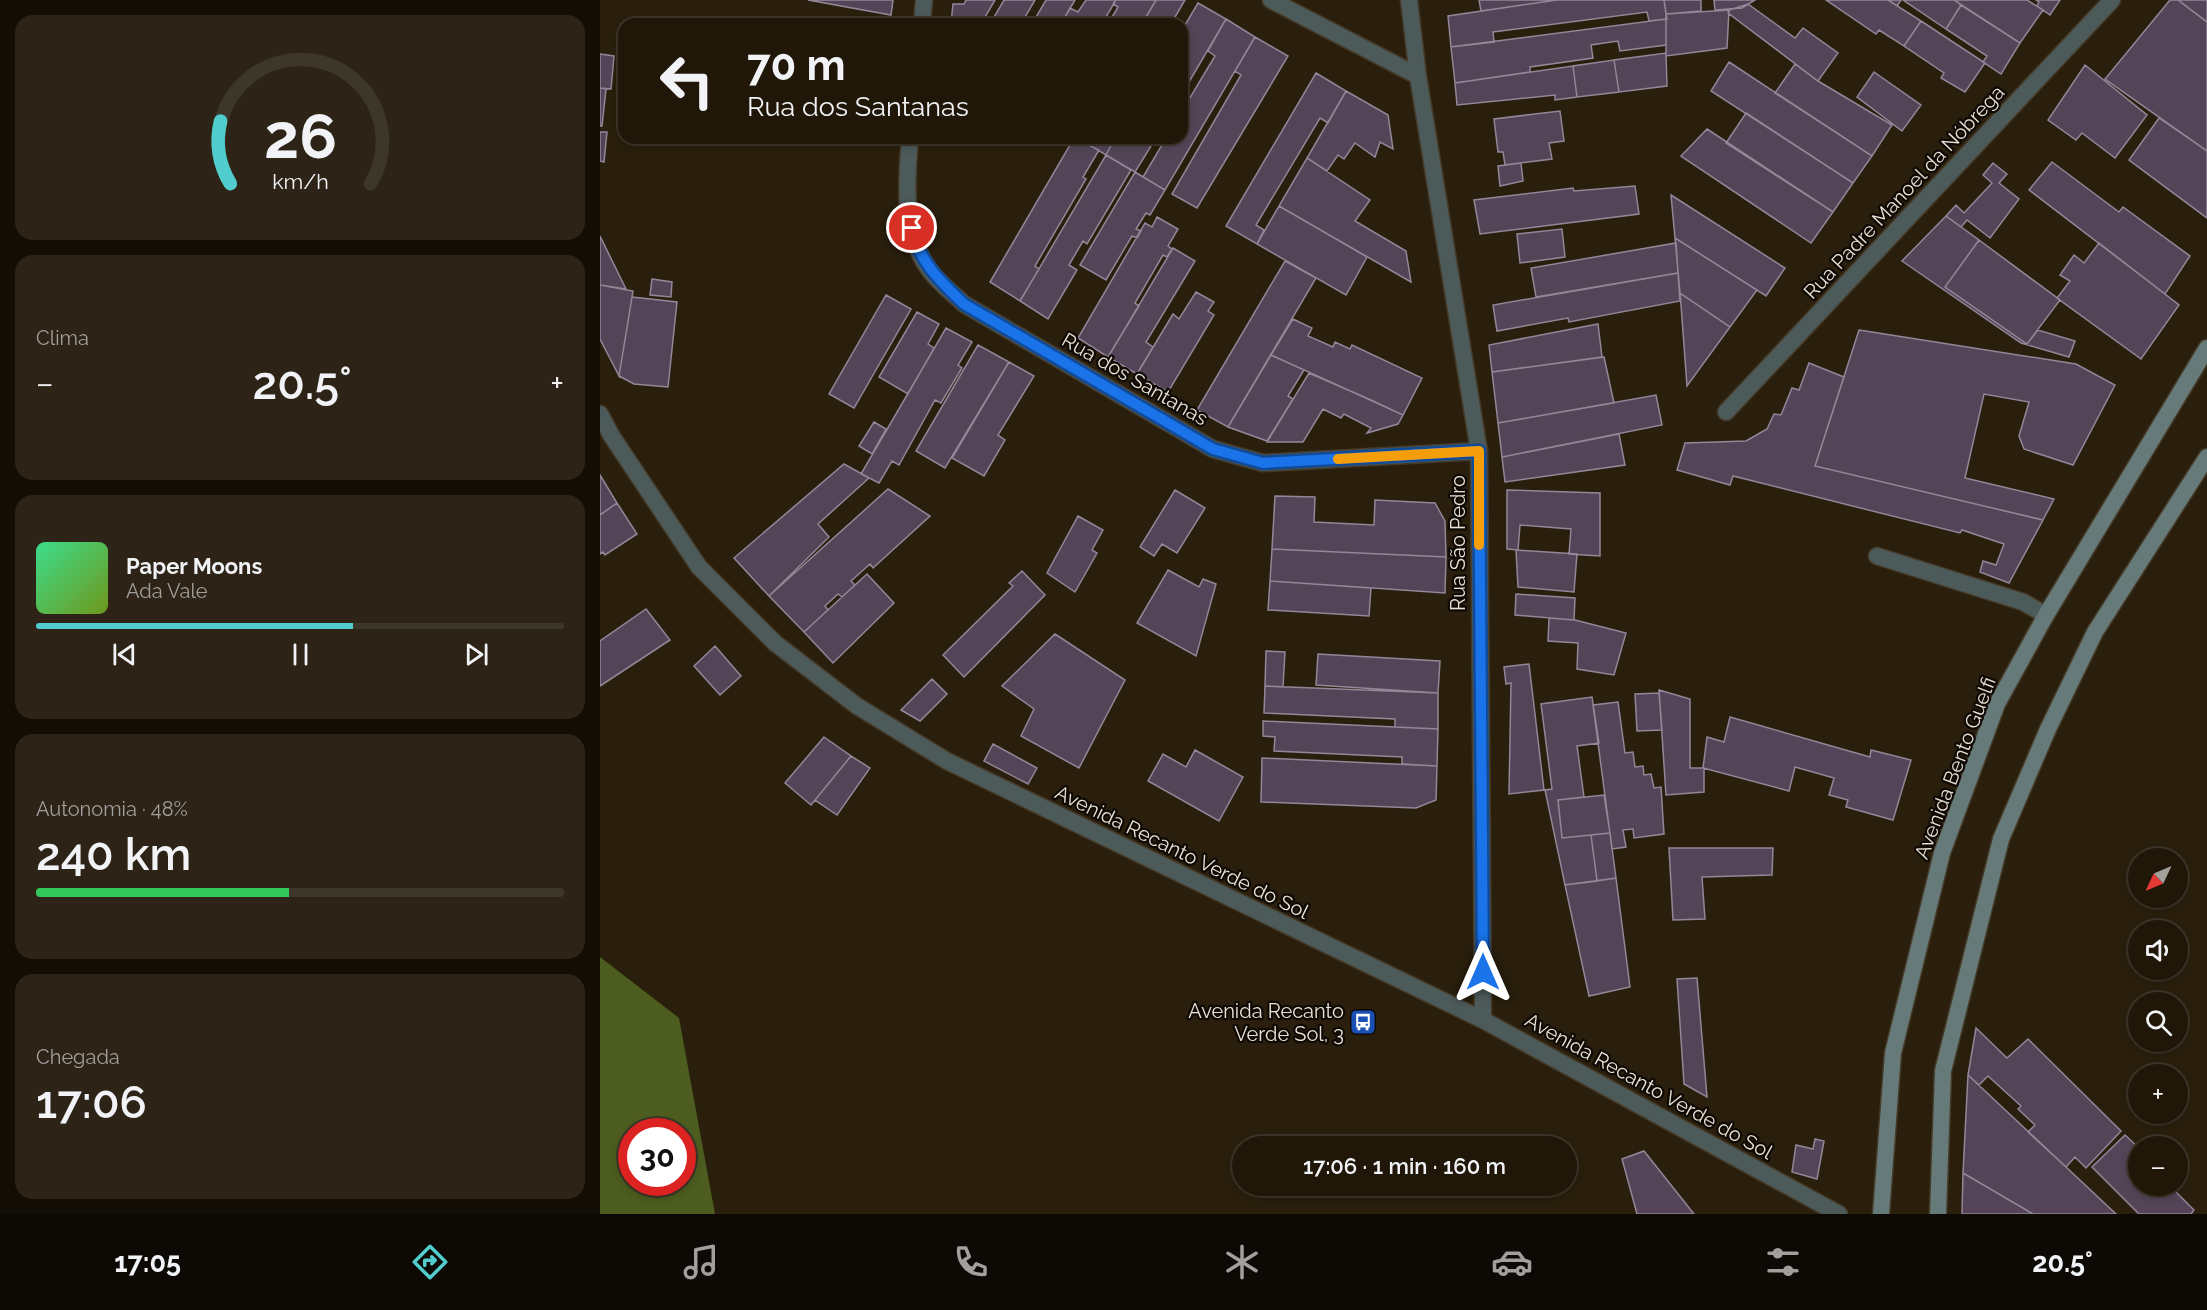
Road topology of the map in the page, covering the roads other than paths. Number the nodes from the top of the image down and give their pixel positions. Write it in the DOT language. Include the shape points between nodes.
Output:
graph roads {
  1 [pos="924,0"];
  2 [pos="1271,0"];
  3 [pos="1409,0"];
  4 [pos="2112,0"];
  5 [pos="922,18"];
  6 [pos="1418,76"];
  7 [pos="910,144"];
  8 [pos="2207,348"];
  9 [pos="1726,412"];
  10 [pos="600,414"];
  11 [pos="1479,451"];
  12 [pos="2207,457"];
  13 [pos="1877,556"];
  14 [pos="2046,615"];
  15 [pos="1483,1020"];
  16 [pos="1835,1213"];
  17 [pos="1881,1214"];
  18 [pos="1938,1214"];
  1 -- 5 [label="street"];
  2 -- 6 [label="street"];
  3 -- 6 [label="street, Rua São Pedro"];
  4 -- 9 [label="street, Rua Padre Manoel da Nóbrega"];
  6 -- 11 [label="street, Rua São Pedro"];
  7 -- 11 [label="street, Rua dos Santanas" via="908,208 916,247 931,273 964,304 1213,449 1263,463"];
  8 -- 14 [label="main road, Avenida Bento Guelfi"];
  10 -- 15 [label="street, Avenida Recanto Verde do Sol" via="699,567 775,643 857,706 947,761"];
  11 -- 15 [label="street, Rua São Pedro"];
  12 -- 18 [label="main road" via="2095,632 2001,839 1943,1071"];
  13 -- 14 [label="street" via="2023,602"];
  14 -- 17 [label="main road, Avenida Bento Guelfi" via="1997,704 1942,853 1893,1053"];
  15 -- 16 [label="street, Avenida Recanto Verde do Sol"];
}
